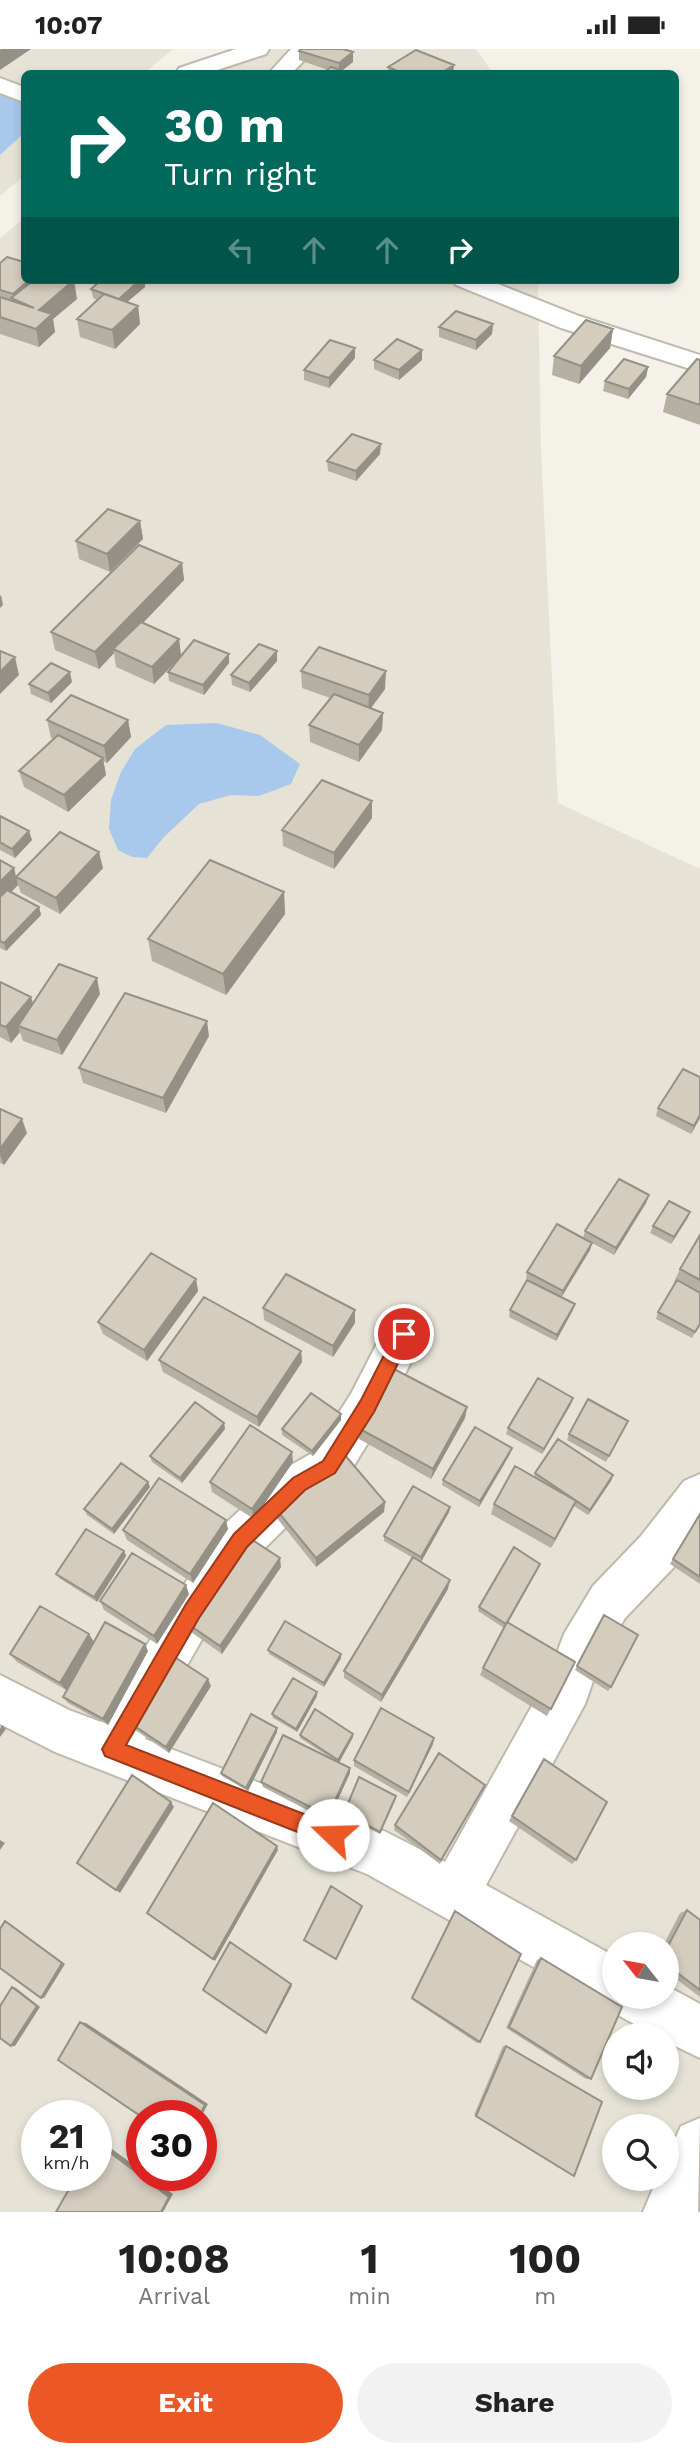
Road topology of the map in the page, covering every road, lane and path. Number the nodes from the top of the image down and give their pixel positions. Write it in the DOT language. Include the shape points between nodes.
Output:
graph roads {
  1 [pos="258,49"];
  2 [pos="303,49"];
  3 [pos="196,70"];
  4 [pos="282,70"];
  5 [pos="0,85"];
  6 [pos="21,94"];
  7 [pos="475,284"];
  8 [pos="700,364"];
  9 [pos="404,1334"];
  10 [pos="700,1496"];
  11 [pos="0,1698"];
  12 [pos="112,1749"];
  13 [pos="454,1895"];
  14 [pos="602,1978"];
  15 [pos="658,2009"];
  16 [pos="700,2032"];
  17 [pos="700,2145"];
  18 [pos="670,2212"];
  1 -- 3 [label="street"];
  2 -- 4 [label="street"];
  5 -- 6 [label="street"];
  7 -- 8 [label="street"];
  9 -- 12 [label="street" via="329,1467 299,1484 241,1541 193,1611"];
  10 -- 13 [label="street" via="610,1602 580,1650 568,1686"];
  11 -- 12 [label="street" via="55,1728"];
  12 -- 13 [label="street" via="382,1855"];
  13 -- 14 [label="street"];
  15 -- 16 [label="street"];
  17 -- 18 [label="street"];
}
